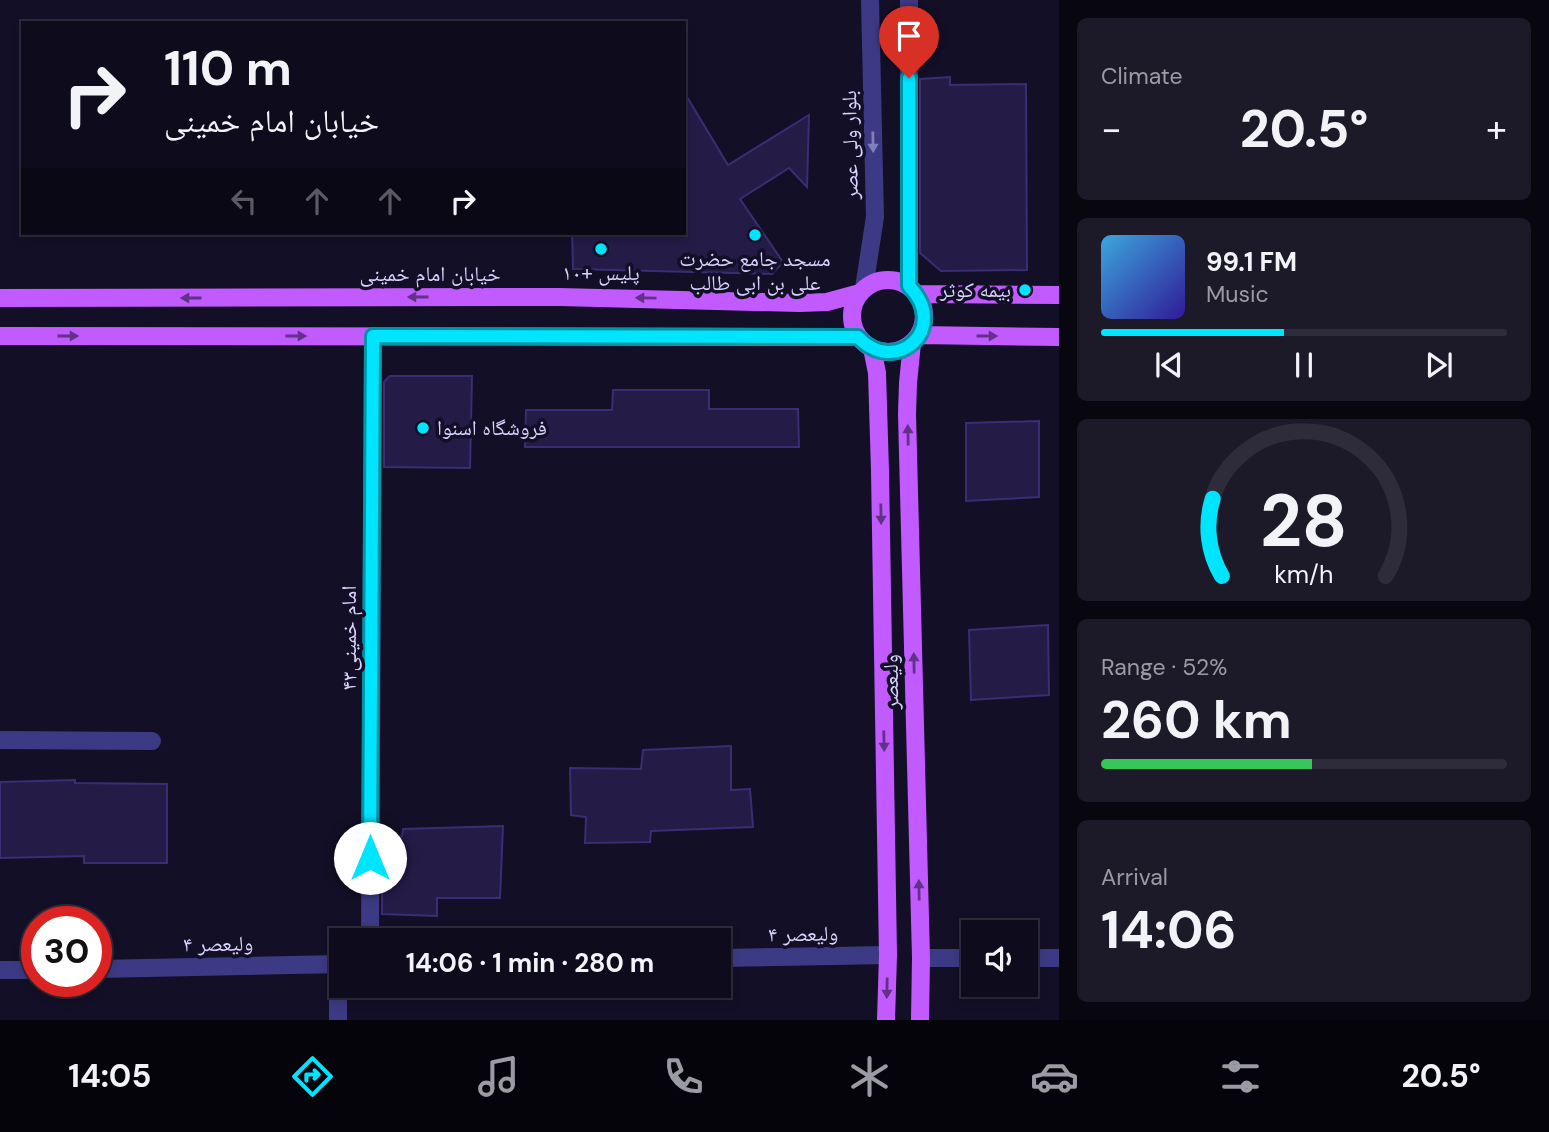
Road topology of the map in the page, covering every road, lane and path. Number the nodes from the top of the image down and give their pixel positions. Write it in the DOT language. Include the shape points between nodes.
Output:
graph roads {
  1 [pos="870,0"];
  2 [pos="909,0"];
  3 [pos="913,290"];
  4 [pos="862,291"];
  5 [pos="1059,295"];
  6 [pos="0,298"];
  7 [pos="0,336"];
  8 [pos="373,336"];
  9 [pos="1059,337"];
  10 [pos="916,339"];
  11 [pos="865,343"];
  12 [pos="0,740"];
  13 [pos="152,741"];
  14 [pos="370,928"];
  15 [pos="888,955"];
  16 [pos="731,958"];
  17 [pos="921,958"];
  18 [pos="961,958"];
  19 [pos="1038,958"];
  20 [pos="1059,958"];
  21 [pos="329,964"];
  22 [pos="112,969"];
  23 [pos="0,970"];
  24 [pos="21,970"];
  25 [pos="338,998"];
  26 [pos="338,1020"];
  27 [pos="886,1020"];
  28 [pos="920,1020"];
  1 -- 4 [label="street, بلوار ولی عصر, one-way" via="875,216"];
  2 -- 3 [label="street"];
  3 -- 4 [label="main road" via="898,280 886,279"];
  3 -- 5 [label="main road"];
  3 -- 10 [label="main road" via="923,305 924,318"];
  4 -- 6 [label="main road, خیابان امام خمینی, one-way" via="827,302 799,303 559,297"];
  4 -- 11 [label="main road" via="851,319"];
  7 -- 8 [label="main road, one-way"];
  8 -- 11 [label="main road"];
  8 -- 14 [label="street, امام خمینی۴۳"];
  10 -- 9 [label="main road, one-way"];
  10 -- 11 [label="main road" via="892,352"];
  17 -- 10 [label="main road, ولیعصر, one-way" via="907,415"];
  11 -- 15 [label="main road, ولیعصر, one-way" via="877,373"];
  12 -- 13 [label="street"];
  15 -- 16 [label="street, ولیعصر ۴"];
  15 -- 27 [label="main road, ولیعصر, one-way"];
  17 -- 18 [label="street"];
  17 -- 28 [label="main road, ولیعصر"];
  19 -- 20 [label="street"];
  21 -- 22 [label="street, ولیعصر ۴"];
  23 -- 24 [label="street"];
  25 -- 26 [label="street"];
}
